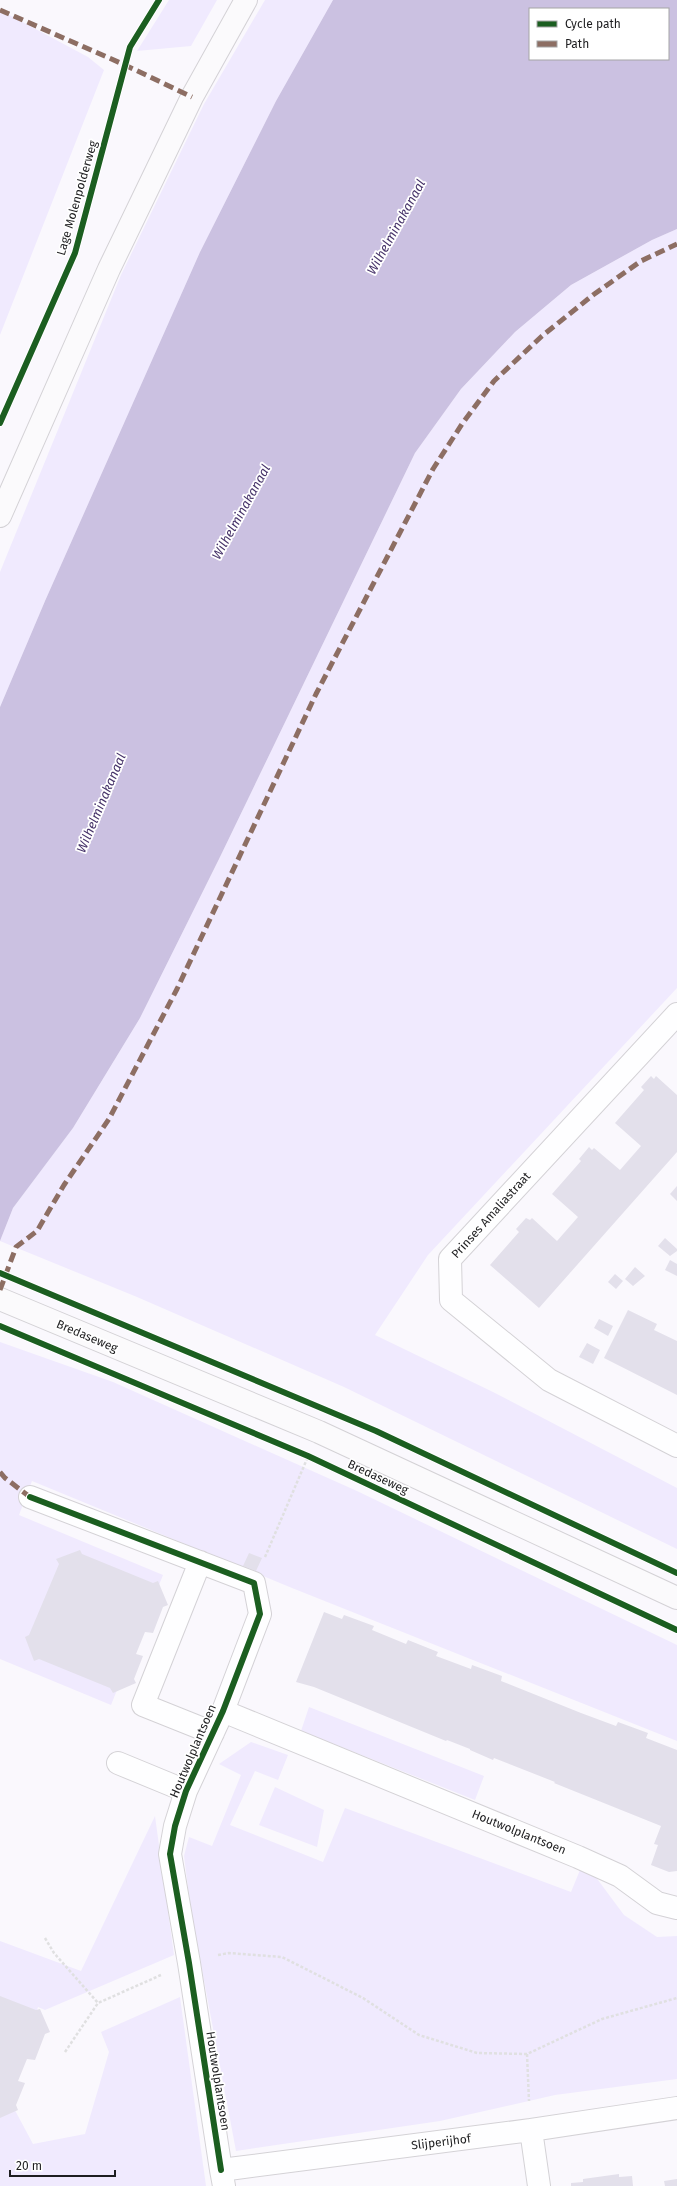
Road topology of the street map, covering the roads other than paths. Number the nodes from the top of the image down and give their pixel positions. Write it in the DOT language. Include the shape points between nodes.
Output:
graph roads {
  1 [pos="246,0"];
  2 [pos="0,516"];
  3 [pos="677,1014"];
  4 [pos="0,1299"];
  5 [pos="677,1446"];
  6 [pos="30,1497"];
  7 [pos="200,1562"];
  8 [pos="677,1598"];
  9 [pos="223,1711"];
  10 [pos="213,1733"];
  11 [pos="118,1763"];
  12 [pos="186,1791"];
  13 [pos="677,1908"];
  14 [pos="677,2108"];
  15 [pos="531,2130"];
  16 [pos="222,2178"];
  17 [pos="539,2186"];
  1 -- 2 [label="street" via="192,97 116,255"];
  3 -- 5 [label="street, Prinses Amaliastraat" via="450,1258 452,1300 549,1380"];
  4 -- 8 [label="street, Bredaseweg" via="320,1432"];
  6 -- 7 [label="street"];
  7 -- 9 [label="street, Houtwolplantsoen" via="254,1583 260,1614"];
  7 -- 10 [label="street, Houtwolplantsoen" via="143,1704"];
  9 -- 10 [label="street, Houtwolplantsoen"];
  9 -- 13 [label="street, Houtwolplantsoen" via="578,1857 620,1876 657,1903"];
  10 -- 12 [label="street, Houtwolplantsoen"];
  11 -- 12 [label="street, Houtwolplantsoen"];
  12 -- 16 [label="street, Houtwolplantsoen" via="175,1826 170,1854"];
  14 -- 15 [label="street, Slijperijhof"];
  15 -- 16 [label="street, Slijperijhof"];
  15 -- 17 [label="street"];
}
